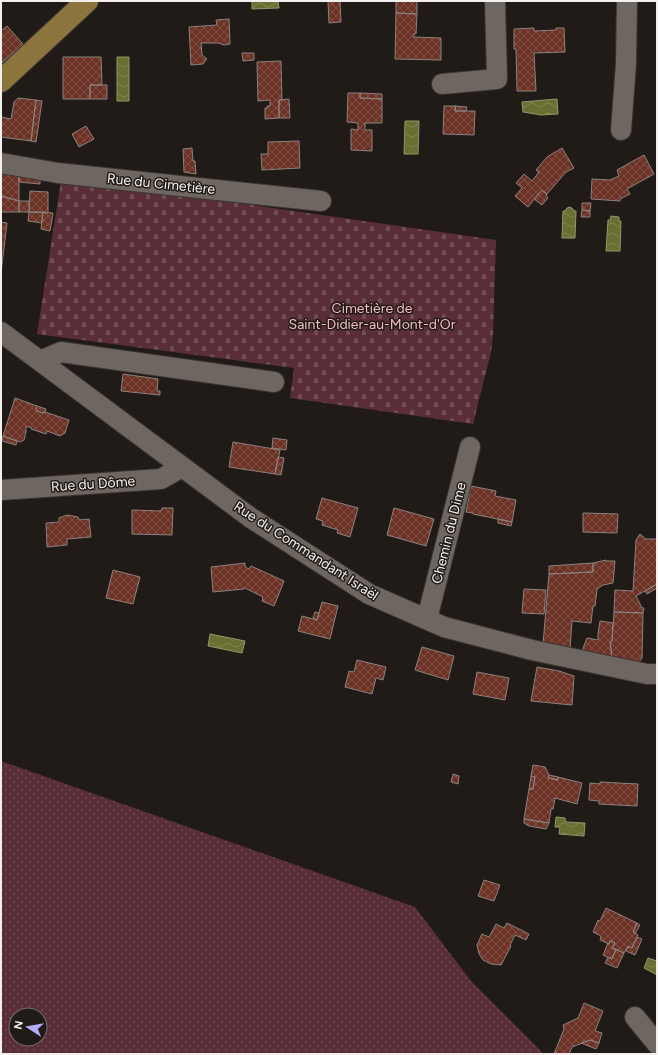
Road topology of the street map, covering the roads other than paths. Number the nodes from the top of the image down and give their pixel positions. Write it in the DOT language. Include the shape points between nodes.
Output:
graph roads {
  1 [pos="87,1"];
  2 [pos="495,1"];
  3 [pos="627,1"];
  4 [pos="1,81"];
  5 [pos="442,84"];
  6 [pos="621,130"];
  7 [pos="1,163"];
  8 [pos="321,201"];
  9 [pos="1,332"];
  10 [pos="40,361"];
  11 [pos="274,382"];
  12 [pos="470,446"];
  13 [pos="182,467"];
  14 [pos="1,490"];
  15 [pos="427,619"];
  16 [pos="657,674"];
  17 [pos="635,1017"];
  18 [pos="657,1044"];
  1 -- 4 [label="main road"];
  2 -- 5 [label="street" via="497,79"];
  3 -- 6 [label="street"];
  7 -- 8 [label="street, Rue du Cimetière" via="58,173"];
  9 -- 10 [label="street, Rue du Commandant Israël"];
  10 -- 11 [label="street" via="61,352"];
  10 -- 13 [label="street, Rue du Commandant Israël"];
  12 -- 15 [label="street, Chemin du Dime"];
  13 -- 14 [label="street, Rue du Dôme" via="161,479"];
  13 -- 15 [label="street, Rue du Commandant Israël" via="251,518 369,594"];
  15 -- 16 [label="street, Rue du Commandant Israël" via="444,627 532,650"];
  17 -- 18 [label="street"];
}
